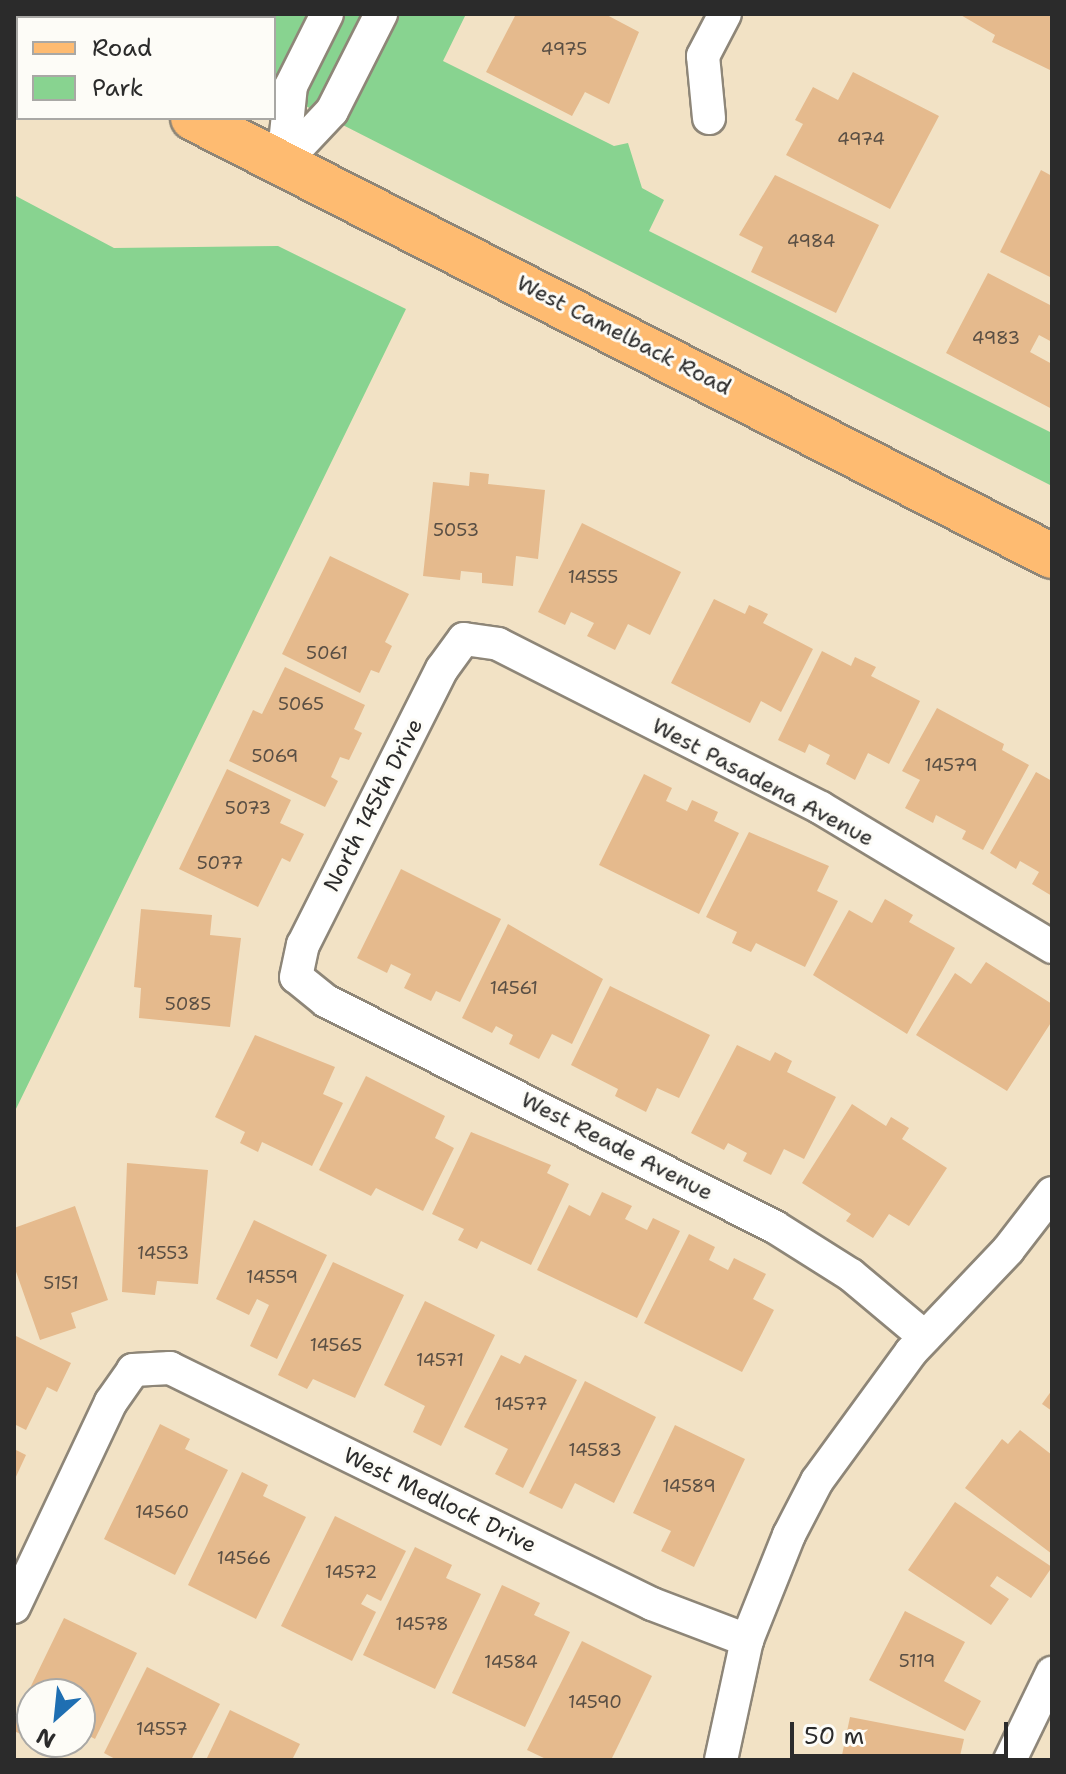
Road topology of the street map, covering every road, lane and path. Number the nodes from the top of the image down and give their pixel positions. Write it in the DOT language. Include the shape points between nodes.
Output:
graph roads {
  1 [pos="327,14"];
  2 [pos="381,14"];
  3 [pos="725,14"];
  4 [pos="709,118"];
  5 [pos="197,120"];
  6 [pos="283,163"];
  7 [pos="1052,556"];
  8 [pos="464,639"];
  9 [pos="1052,947"];
  10 [pos="296,977"];
  11 [pos="1052,1193"];
  12 [pos="925,1337"];
  13 [pos="14,1607"];
  14 [pos="747,1640"];
  15 [pos="1052,1673"];
  16 [pos="721,1760"];
  17 [pos="1010,1760"];
  1 -- 6 [label="street" via="291,86"];
  2 -- 6 [label="street" via="332,111"];
  3 -- 4 [label="street" via="703,56"];
  5 -- 6 [label="main road, West Camelback Road"];
  6 -- 7 [label="main road, West Camelback Road"];
  8 -- 9 [label="street, West Pasadena Avenue" via="498,644 821,808"];
  8 -- 10 [label="street, North 145th Drive" via="442,669 303,945"];
  10 -- 12 [label="street, West Reade Avenue" via="326,1001 775,1227 851,1275"];
  11 -- 12 [label="street" via="1008,1250"];
  12 -- 14 [label="street" via="817,1481"];
  13 -- 14 [label="street, West Medlock Drive" via="111,1402 133,1370 170,1368 652,1604"];
  14 -- 16 [label="street"];
  15 -- 17 [label="street"];
}
